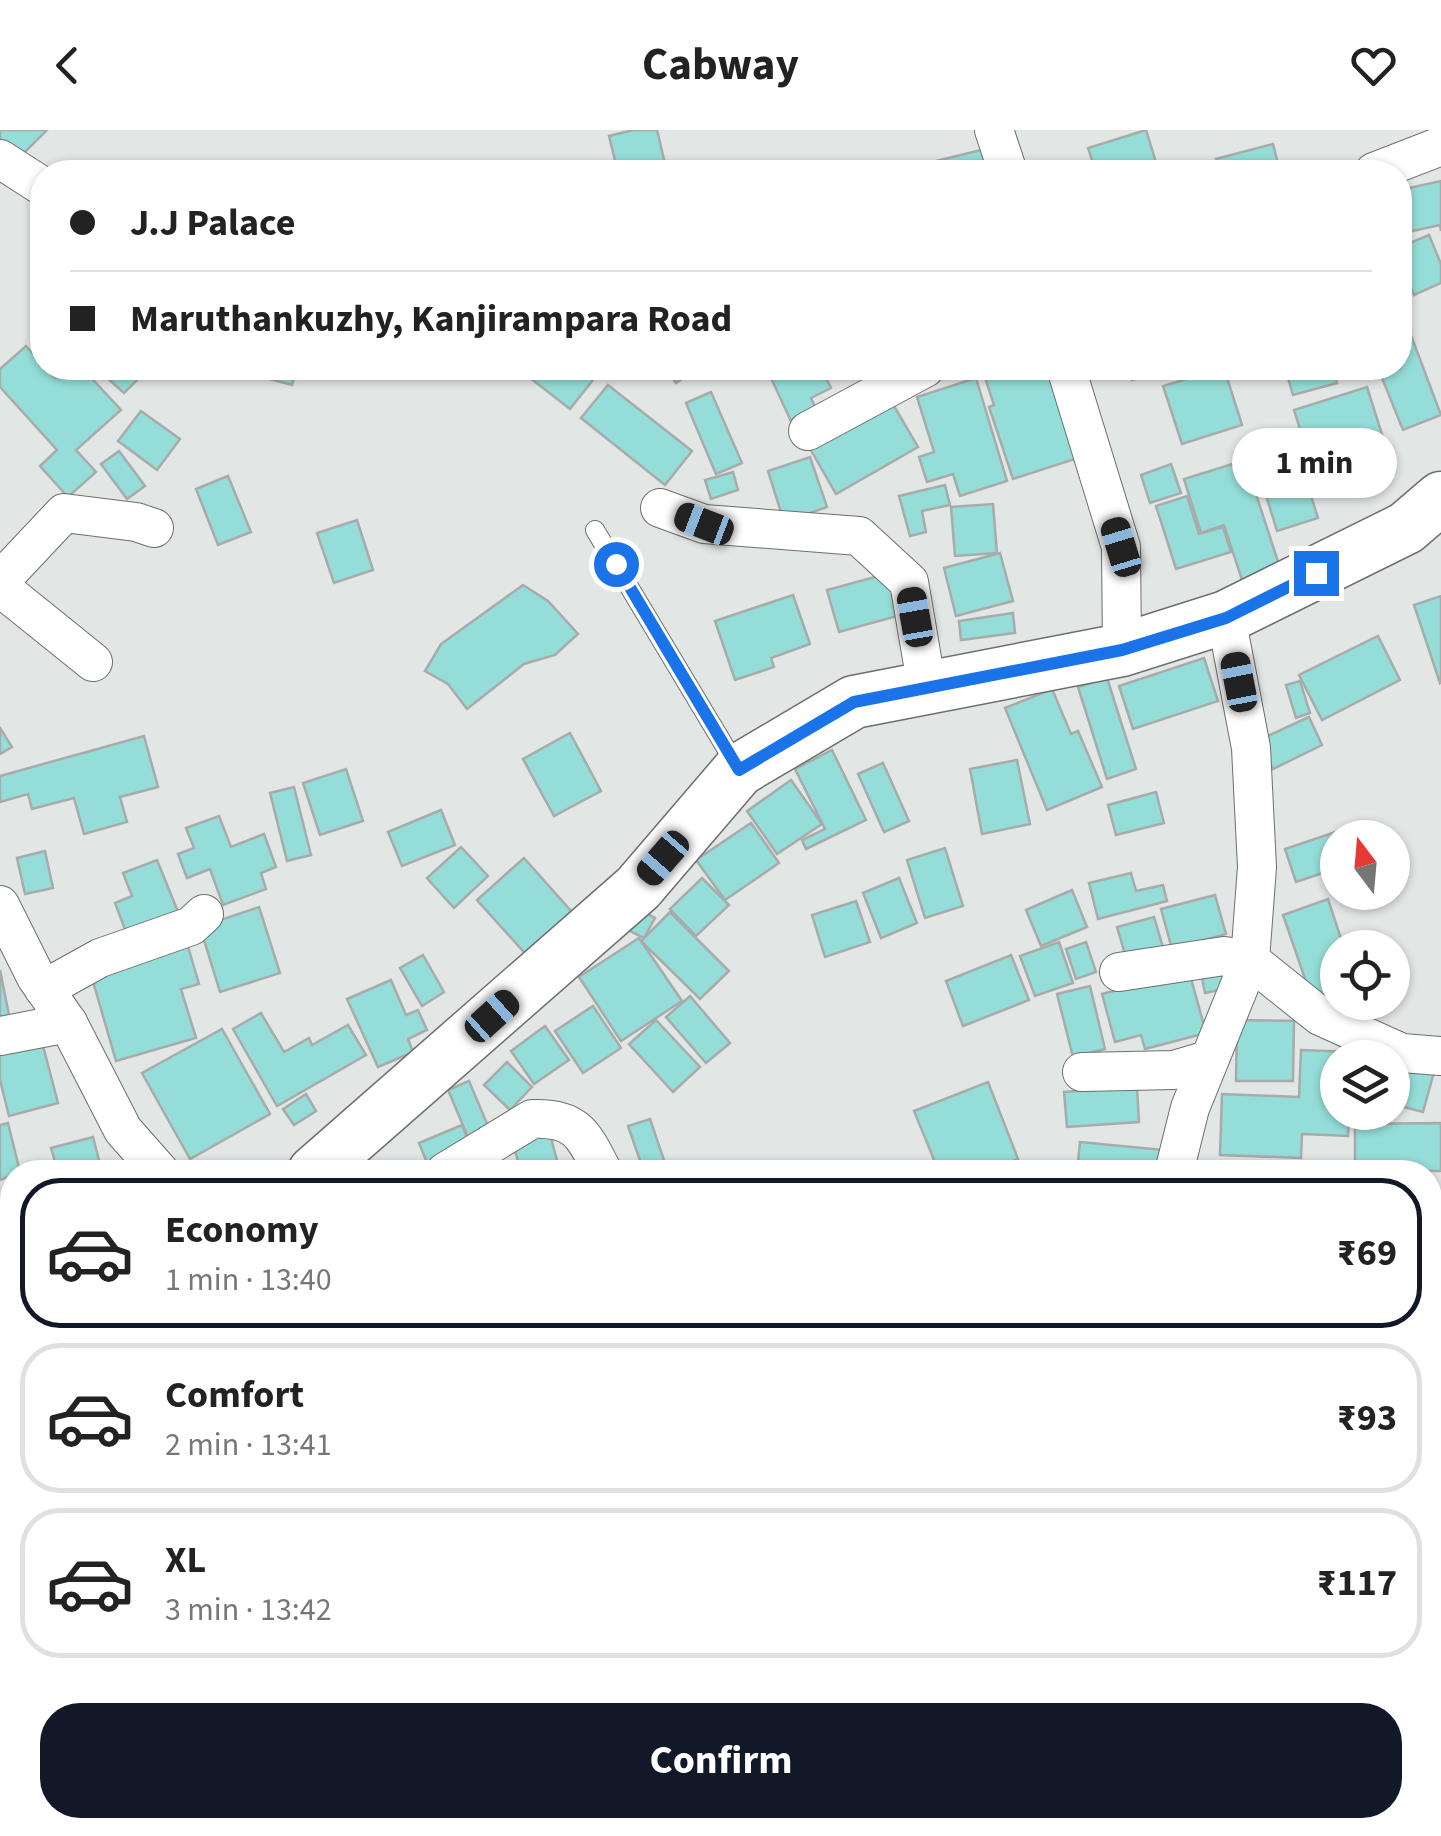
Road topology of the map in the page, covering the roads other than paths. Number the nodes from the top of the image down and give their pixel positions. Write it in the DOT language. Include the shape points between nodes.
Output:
graph roads {
  1 [pos="994,130"];
  2 [pos="1441,146"];
  3 [pos="0,158"];
  4 [pos="1004,160"];
  5 [pos="1405,160"];
  6 [pos="30,178"];
  7 [pos="903,380"];
  8 [pos="1070,380"];
  9 [pos="808,431"];
  10 [pos="1441,498"];
  11 [pos="660,508"];
  12 [pos="154,528"];
  13 [pos="596,530"];
  14 [pos="0,584"];
  15 [pos="1226,618"];
  16 [pos="1122,650"];
  17 [pos="93,662"];
  18 [pos="927,688"];
  19 [pos="739,770"];
  20 [pos="0,905"];
  21 [pos="204,914"];
  22 [pos="1250,960"];
  23 [pos="1119,972"];
  24 [pos="44,989"];
  25 [pos="68,1023"];
  26 [pos="0,1036"];
  27 [pos="1441,1056"];
  28 [pos="1208,1060"];
  29 [pos="1082,1072"];
  30 [pos="149,1160"];
  31 [pos="328,1160"];
  32 [pos="464,1160"];
  33 [pos="597,1160"];
  34 [pos="1177,1160"];
  1 -- 4 [label="street"];
  2 -- 5 [label="street"];
  3 -- 6 [label="street"];
  7 -- 9 [label="street"];
  8 -- 16 [label="street" via="1121,547"];
  10 -- 15 [label="main road" via="1406,528"];
  11 -- 18 [label="street" via="704,524 859,536 908,582"];
  12 -- 14 [label="street" via="64,513"];
  13 -- 19 [label="lane"];
  14 -- 17 [label="street"];
  15 -- 16 [label="main road"];
  15 -- 22 [label="street" via="1251,748 1257,866"];
  16 -- 18 [label="main road"];
  18 -- 19 [label="main road" via="854,702"];
  19 -- 31 [label="main road" via="638,888"];
  20 -- 24 [label="street"];
  21 -- 24 [label="street" via="191,926 100,958"];
  22 -- 23 [label="street" via="1224,956"];
  22 -- 27 [label="street" via="1320,1016 1402,1053"];
  22 -- 28 [label="street"];
  24 -- 25 [label="street"];
  25 -- 26 [label="street"];
  25 -- 30 [label="street" via="123,1130"];
  28 -- 29 [label="street" via="1174,1070"];
  28 -- 34 [label="street"];
  32 -- 33 [label="street" via="532,1119 547,1118 583,1132"];
}
